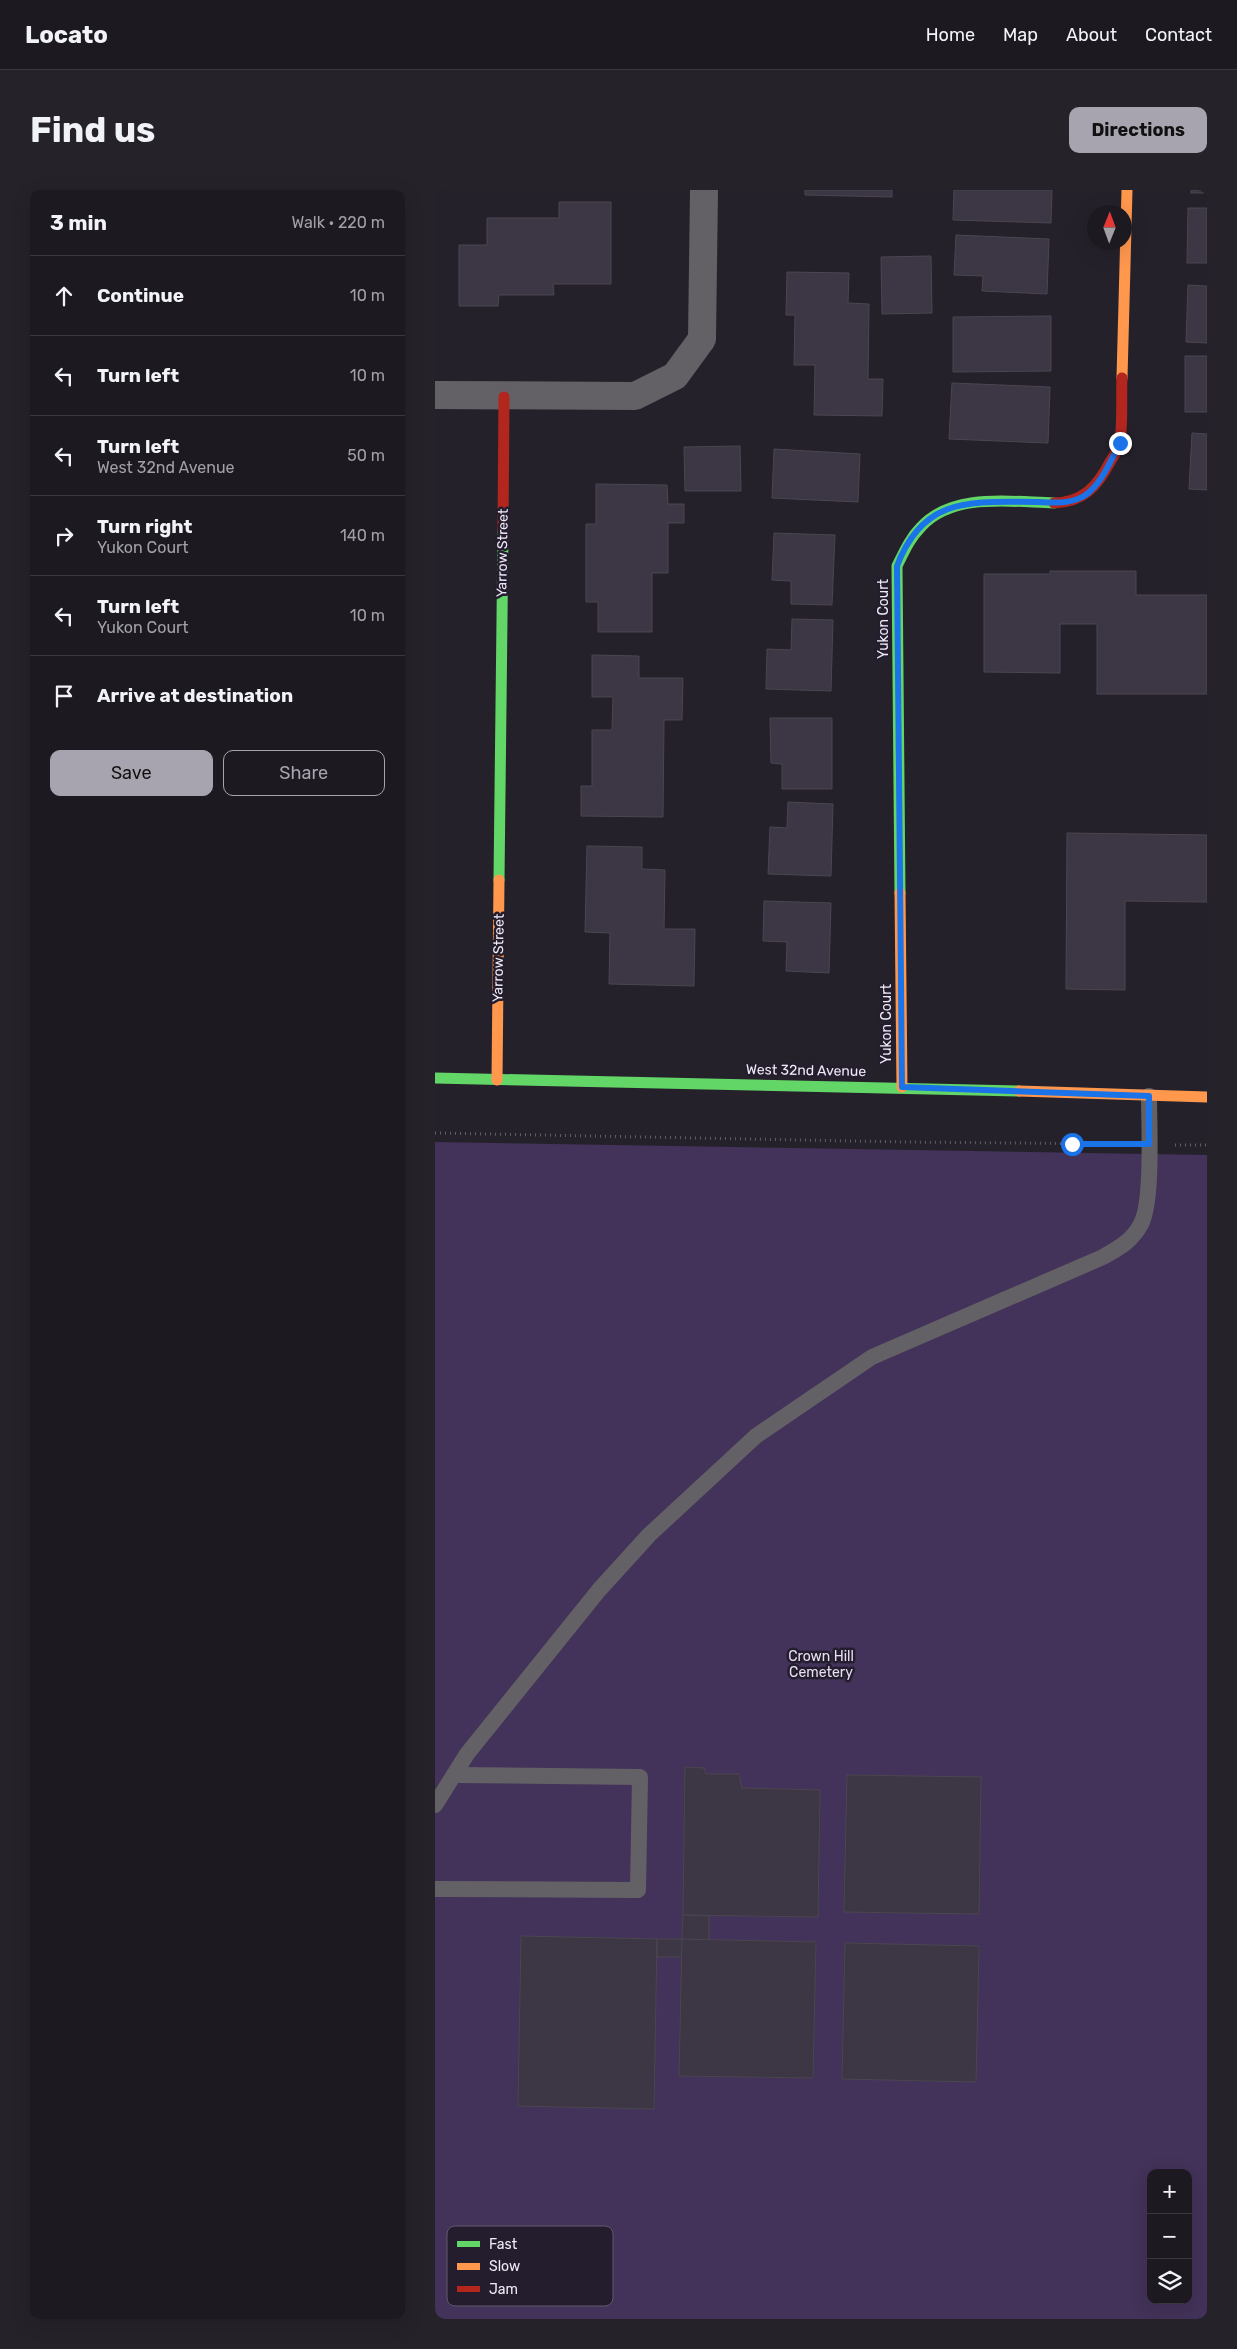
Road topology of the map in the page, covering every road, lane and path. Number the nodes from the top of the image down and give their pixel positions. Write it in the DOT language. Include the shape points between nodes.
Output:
graph roads {
  1 [pos="705,190"];
  2 [pos="1127,190"];
  3 [pos="435,395"];
  4 [pos="504,397"];
  5 [pos="435,1078"];
  6 [pos="497,1080"];
  7 [pos="902,1087"];
  8 [pos="1149,1096"];
  9 [pos="1207,1097"];
  10 [pos="435,1133"];
  11 [pos="1149,1144"];
  12 [pos="1207,1145"];
  13 [pos="454,1775"];
  14 [pos="435,1805"];
  15 [pos="435,1889"];
  1 -- 4 [label="street" via="702,339 675,376 635,396"];
  2 -- 7 [label="street, Yukon Court" via="1120,443 1105,471 1084,496 1064,503 972,502 951,508 931,518 916,531 897,566"];
  3 -- 4 [label="street"];
  4 -- 6 [label="street, Yarrow Street"];
  5 -- 6 [label="street, West 32nd Avenue"];
  6 -- 7 [label="street, West 32nd Avenue"];
  7 -- 8 [label="street, West 32nd Avenue"];
  8 -- 9 [label="street, West 32nd Avenue"];
  8 -- 11 [label="lane"];
  10 -- 11 [label="path"];
  11 -- 12 [label="path"];
  11 -- 13 [label="lane" via="1144,1215 1125,1245 872,1358 756,1436 649,1534 605,1583 467,1754"];
  13 -- 14 [label="lane"];
  13 -- 15 [label="lane" via="640,1777 638,1890"];
}
